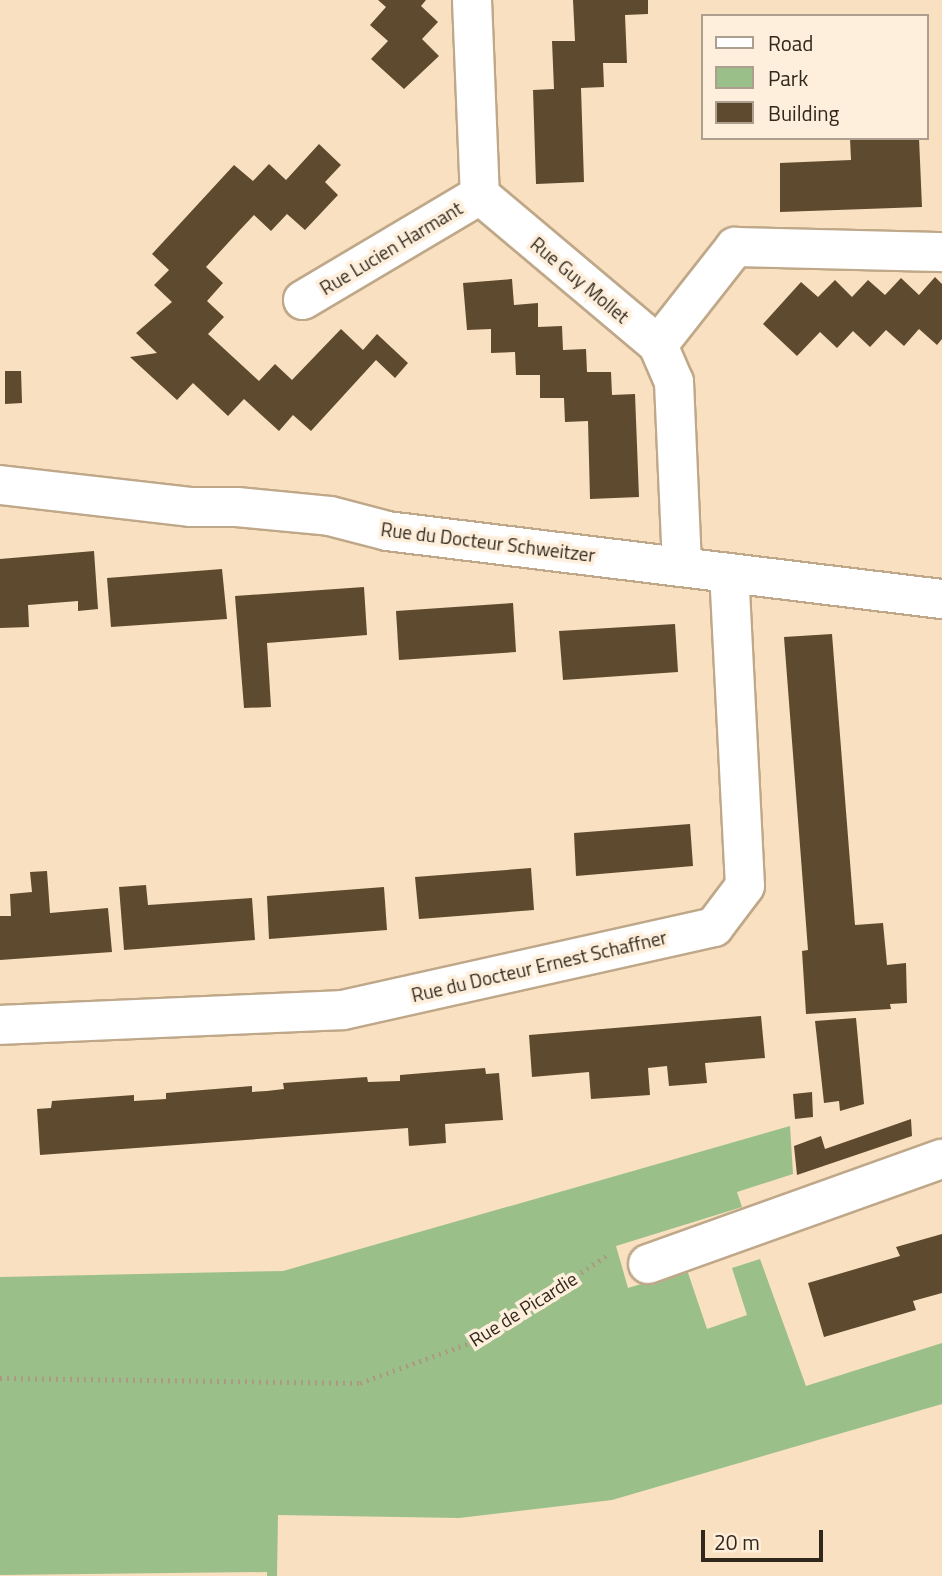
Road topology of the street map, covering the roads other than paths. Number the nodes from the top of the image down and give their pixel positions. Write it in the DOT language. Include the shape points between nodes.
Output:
graph roads {
  1 [pos="471,0"];
  2 [pos="480,195"];
  3 [pos="942,252"];
  4 [pos="303,300"];
  5 [pos="658,345"];
  6 [pos="0,485"];
  7 [pos="682,567"];
  8 [pos="729,573"];
  9 [pos="942,599"];
  10 [pos="0,1025"];
  11 [pos="942,1159"];
  12 [pos="648,1264"];
  1 -- 2 [label="street"];
  2 -- 4 [label="street, Rue Lucien Harmant"];
  2 -- 5 [label="street, Rue Guy Mollet"];
  3 -- 5 [label="street" via="735,247"];
  5 -- 7 [label="street, Rue Guy Mollet" via="674,382"];
  6 -- 7 [label="street, Rue du Docteur Schweitzer" via="190,507 237,506 330,516 387,531"];
  7 -- 8 [label="street, Rue du Docteur Schweitzer"];
  8 -- 9 [label="street, Rue du Docteur Schweitzer"];
  8 -- 10 [label="street, Rue du Docteur Ernest Schaffner" via="745,886 714,927 343,1010"];
  11 -- 12 [label="street"];
}
